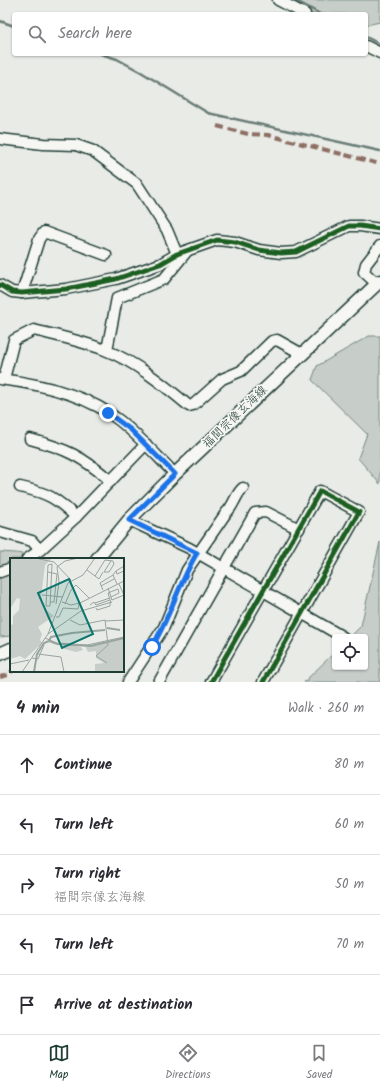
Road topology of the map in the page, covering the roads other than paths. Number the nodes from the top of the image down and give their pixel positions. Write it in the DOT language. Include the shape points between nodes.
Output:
graph roads {
  1 [pos="278,0"];
  2 [pos="301,12"];
  3 [pos="368,47"];
  4 [pos="380,53"];
  5 [pos="0,139"];
  6 [pos="380,229"];
  7 [pos="380,246"];
  8 [pos="182,252"];
  9 [pos="106,255"];
  10 [pos="379,282"];
  11 [pos="0,285"];
  12 [pos="22,292"];
  13 [pos="106,350"];
  14 [pos="302,354"];
  15 [pos="2,379"];
  16 [pos="30,439"];
  17 [pos="146,444"];
  18 [pos="175,474"];
  19 [pos="111,481"];
  20 [pos="20,487"];
  21 [pos="243,488"];
  22 [pos="76,517"];
  23 [pos="129,520"];
  24 [pos="299,529"];
  25 [pos="0,532"];
  26 [pos="40,550"];
  27 [pos="197,553"];
  28 [pos="28,558"];
  29 [pos="98,558"];
  30 [pos="10,568"];
  31 [pos="223,569"];
  32 [pos="0,572"];
  33 [pos="263,592"];
  34 [pos="301,612"];
  35 [pos="338,634"];
  36 [pos="10,649"];
  37 [pos="0,654"];
  38 [pos="128,682"];
  39 [pos="158,682"];
  40 [pos="211,682"];
  41 [pos="263,682"];
  1 -- 2 [label="street"];
  3 -- 4 [label="street"];
  5 -- 8 [label="street" via="76,145 93,150 137,184"];
  6 -- 8 [label="street" via="349,226 296,252 258,250 235,242 217,240"];
  7 -- 10 [label="street" via="366,264 364,272"];
  8 -- 12 [label="street" via="160,264 116,280 73,288"];
  8 -- 13 [label="street" via="164,279 117,298"];
  9 -- 12 [label="street" via="44,232 39,239"];
  10 -- 14 [label="main road, 福間宗像玄海線"];
  11 -- 12 [label="street" via="12,292"];
  13 -- 14 [label="street" via="142,370 189,406 222,379 241,371 272,341 277,340"];
  13 -- 15 [label="street" via="74,339 34,330 14,340"];
  14 -- 18 [label="main road, 福間宗像玄海線"];
  15 -- 17 [label="street" via="62,392 98,407 119,420"];
  16 -- 19 [label="street" via="60,447 87,461"];
  17 -- 18 [label="street"];
  17 -- 19 [label="street"];
  18 -- 23 [label="main road, 福間宗像玄海線"];
  19 -- 22 [label="street"];
  20 -- 22 [label="street" via="58,500"];
  21 -- 27 [label="street" via="233,507"];
  22 -- 26 [label="street"];
  23 -- 27 [label="street"];
  23 -- 29 [label="main road, 福間宗像玄海線"];
  24 -- 31 [label="street" via="266,512 255,513"];
  24 -- 33 [label="street"];
  24 -- 34 [label="street" via="320,491 359,512"];
  25 -- 26 [label="street" via="32,541"];
  26 -- 28 [label="street"];
  27 -- 31 [label="street"];
  27 -- 38 [label="street" via="187,570 164,627"];
  30 -- 32 [label="street"];
  31 -- 33 [label="street"];
  31 -- 39 [label="street"];
  33 -- 34 [label="street"];
  33 -- 40 [label="street"];
  34 -- 35 [label="street"];
  34 -- 41 [label="street"];
  36 -- 37 [label="main road"];
}
